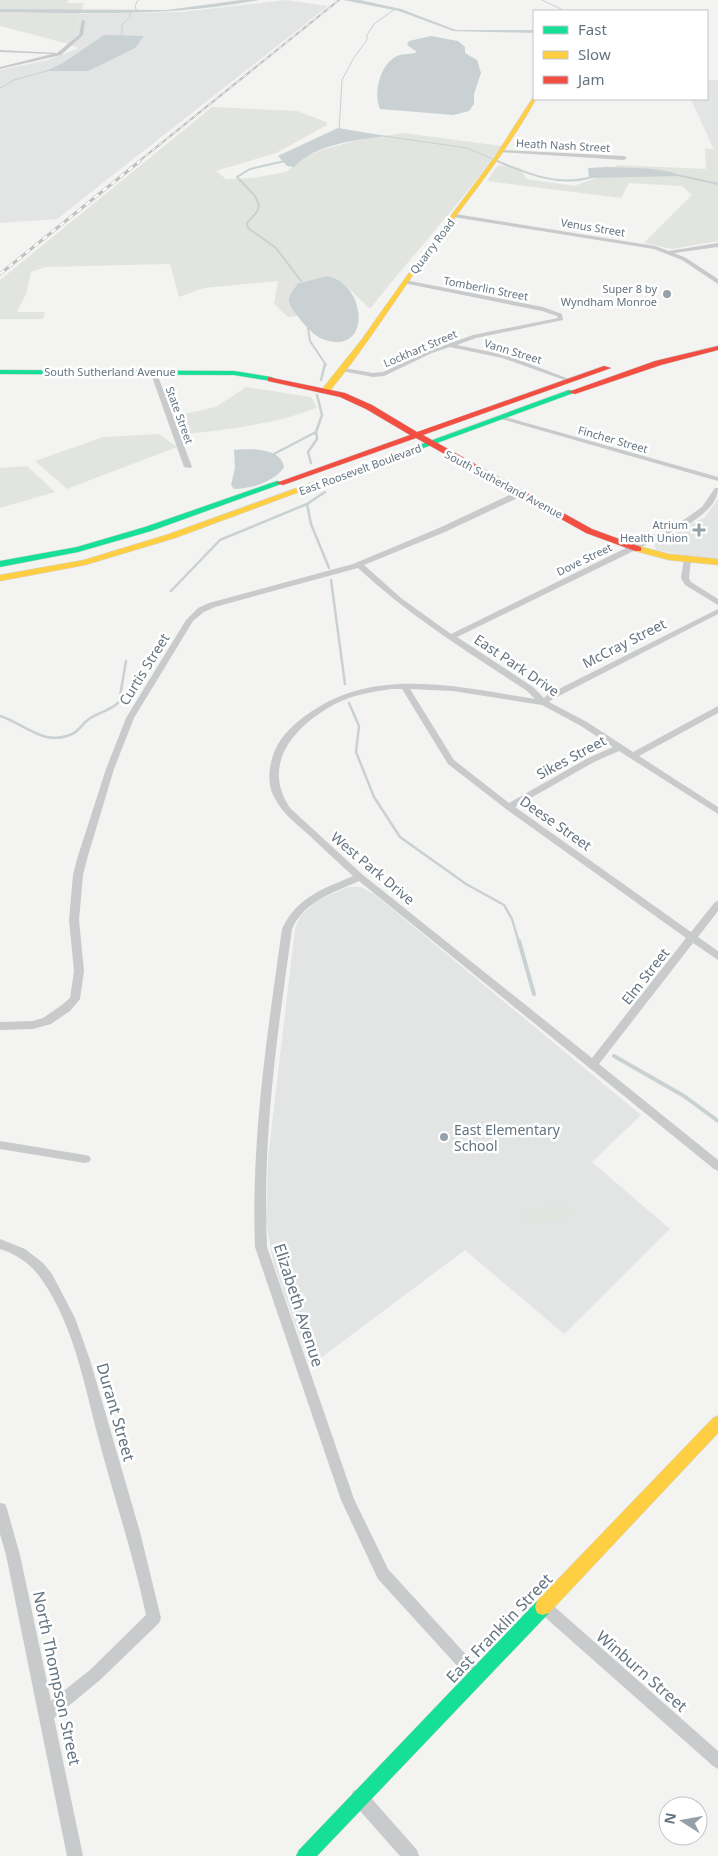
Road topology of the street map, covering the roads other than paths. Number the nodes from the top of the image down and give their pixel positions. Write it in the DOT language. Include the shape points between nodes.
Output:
graph roads {
  1 [pos="83,21"];
  2 [pos="0,51"];
  3 [pos="59,54"];
  4 [pos="0,68"];
  5 [pos="533,100"];
  6 [pos="502,151"];
  7 [pos="624,158"];
  8 [pos="455,216"];
  9 [pos="718,245"];
  10 [pos="670,252"];
  11 [pos="405,282"];
  12 [pos="718,282"];
  13 [pos="561,319"];
  14 [pos="718,338"];
  15 [pos="450,345"];
  16 [pos="718,348"];
  17 [pos="344,370"];
  18 [pos="153,371"];
  19 [pos="0,372"];
  20 [pos="569,380"];
  21 [pos="326,390"];
  22 [pos="503,418"];
  23 [pos="415,435"];
  24 [pos="430,444"];
  25 [pos="188,467"];
  26 [pos="718,479"];
  27 [pos="718,490"];
  28 [pos="521,493"];
  29 [pos="634,548"];
  30 [pos="687,560"];
  31 [pos="718,562"];
  32 [pos="0,564"];
  33 [pos="359,565"];
  34 [pos="0,578"];
  35 [pos="718,603"];
  36 [pos="718,611"];
  37 [pos="451,637"];
  38 [pos="405,687"];
  39 [pos="544,703"];
  40 [pos="718,710"];
  41 [pos="620,748"];
  42 [pos="633,756"];
  43 [pos="509,807"];
  44 [pos="718,811"];
  45 [pos="360,877"];
  46 [pos="718,904"];
  47 [pos="692,938"];
  48 [pos="718,956"];
  49 [pos="0,1026"];
  50 [pos="593,1064"];
  51 [pos="0,1144"];
  52 [pos="85,1159"];
  53 [pos="718,1166"];
  54 [pos="0,1244"];
  55 [pos="718,1422"];
  56 [pos="0,1509"];
  57 [pos="544,1606"];
  58 [pos="475,1675"];
  59 [pos="47,1714"];
  60 [pos="718,1761"];
  61 [pos="359,1797"];
  62 [pos="75,1856"];
  63 [pos="304,1856"];
  64 [pos="411,1856"];
  1 -- 3 [label="street" via="81,35"];
  2 -- 3 [label="street"];
  3 -- 4 [label="street"];
  5 -- 6 [label="main road, Quarry Road" via="524,120"];
  6 -- 7 [label="street, Heath Nash Street"];
  6 -- 8 [label="main road, Quarry Road"];
  8 -- 10 [label="street, Venus Street"];
  8 -- 11 [label="main road, Quarry Road"];
  9 -- 10 [label="street"];
  10 -- 12 [label="street, Venus Street"];
  11 -- 13 [label="street, Tomberlin Street" via="543,309 558,314"];
  11 -- 17 [label="main road, Quarry Road"];
  13 -- 15 [label="street, Lockhart Street" via="475,336"];
  14 -- 20 [label="main road, East Roosevelt Boulevard" via="647,355"];
  15 -- 17 [label="street, Lockhart Street" via="384,374"];
  15 -- 20 [label="street, Vann Street" via="504,356"];
  16 -- 22 [label="main road, East Roosevelt Boulevard" via="658,363"];
  17 -- 21 [label="main road, Quarry Road"];
  18 -- 19 [label="main road, South Sutherland Avenue"];
  18 -- 21 [label="main road, South Sutherland Avenue" via="259,375"];
  18 -- 25 [label="street, State Street"];
  20 -- 23 [label="main road, East Roosevelt Boulevard"];
  21 -- 23 [label="main road, South Sutherland Avenue" via="369,407"];
  22 -- 24 [label="main road, East Roosevelt Boulevard"];
  22 -- 26 [label="street, Fincher Street"];
  23 -- 24 [label="main road, South Sutherland Avenue"];
  23 -- 32 [label="main road, East Roosevelt Boulevard" via="148,529 78,549"];
  24 -- 28 [label="main road, South Sutherland Avenue"];
  24 -- 34 [label="main road, East Roosevelt Boulevard" via="172,536 85,562"];
  27 -- 29 [label="street, Dove Street" via="709,506 695,518"];
  28 -- 29 [label="main road, South Sutherland Avenue" via="589,531"];
  28 -- 33 [label="street, Curtis Street"];
  29 -- 30 [label="main road, South Sutherland Avenue"];
  29 -- 37 [label="street, Dove Street"];
  30 -- 31 [label="main road, South Sutherland Avenue"];
  30 -- 35 [label="street" via="685,578 688,583"];
  33 -- 37 [label="street, East Park Drive" via="416,614"];
  33 -- 49 [label="street, Curtis Street" via="212,605 190,620 130,718 82,859 74,920 79,971 75,999 58,1015 40,1023"];
  36 -- 39 [label="street, McCray Street" via="596,672"];
  37 -- 39 [label="street, East Park Drive" via="530,689"];
  38 -- 39 [label="street, West Park Drive"];
  38 -- 43 [label="street, Deese Street" via="451,762"];
  38 -- 45 [label="street, West Park Drive" via="352,692 320,707 289,736 275,768 274,787 287,810"];
  39 -- 41 [label="street, East Park Drive"];
  40 -- 42 [label="street"];
  41 -- 42 [label="street, East Park Drive"];
  41 -- 43 [label="street, Sikes Street" via="591,760"];
  42 -- 44 [label="street, East Park Drive"];
  43 -- 47 [label="street, Deese Street"];
  45 -- 50 [label="street, West Park Drive"];
  45 -- 58 [label="street, Elizabeth Avenue" via="308,901 291,918 287,929 261,1145 261,1247 348,1500 383,1574"];
  46 -- 47 [label="street, Elm Street"];
  47 -- 48 [label="street, Deese Street"];
  47 -- 50 [label="street, Elm Street"];
  50 -- 53 [label="street, West Park Drive"];
  51 -- 52 [label="street"];
  54 -- 59 [label="street, Durant Street" via="13,1247 31,1259 47,1276 61,1301 84,1360 154,1618 95,1675"];
  55 -- 57 [label="main road, East Franklin Street"];
  56 -- 59 [label="street, North Thompson Street" via="14,1555"];
  57 -- 58 [label="main road, East Franklin Street"];
  57 -- 60 [label="street, Winburn Street"];
  58 -- 61 [label="main road, East Franklin Street"];
  59 -- 62 [label="street, North Thompson Street"];
  61 -- 63 [label="main road, East Franklin Street"];
  61 -- 64 [label="street"];
}
